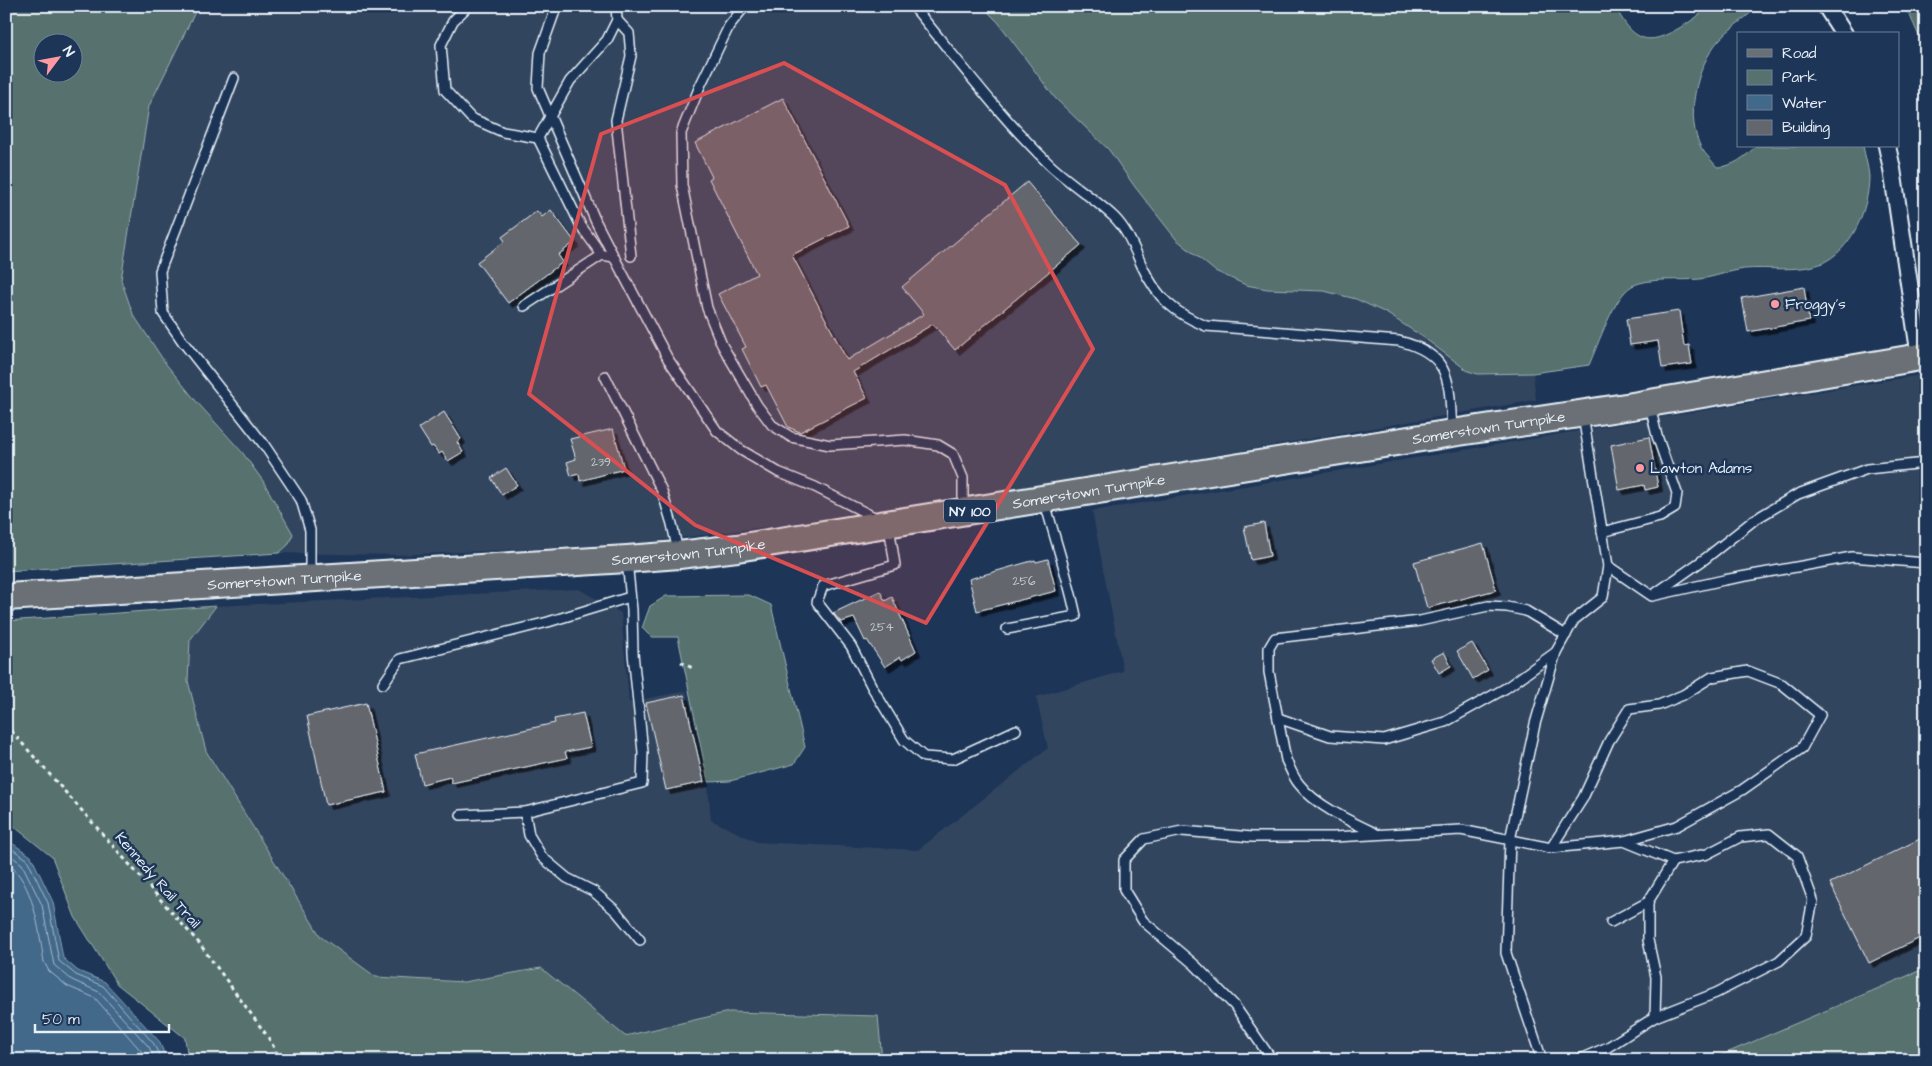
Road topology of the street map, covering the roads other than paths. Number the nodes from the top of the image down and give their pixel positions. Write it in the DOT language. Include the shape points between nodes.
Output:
graph roads {
  1 [pos="468,6"];
  2 [pos="616,6"];
  3 [pos="745,6"];
  4 [pos="914,6"];
  5 [pos="1826,6"];
  6 [pos="555,11"];
  7 [pos="617,20"];
  8 [pos="1843,32"];
  9 [pos="234,78"];
  10 [pos="550,115"];
  11 [pos="538,138"];
  12 [pos="1887,148"];
  13 [pos="602,255"];
  14 [pos="631,256"];
  15 [pos="614,257"];
  16 [pos="524,306"];
  17 [pos="1923,357"];
  18 [pos="605,376"];
  19 [pos="1649,403"];
  20 [pos="1583,414"];
  21 [pos="1452,433"];
  22 [pos="1926,463"];
  23 [pos="1045,499"];
  24 [pos="963,512"];
  25 [pos="889,525"];
  26 [pos="1602,532"];
  27 [pos="679,555"];
  28 [pos="627,559"];
  29 [pos="1926,563"];
  30 [pos="1608,566"];
  31 [pos="310,578"];
  32 [pos="1652,596"];
  33 [pos="6,597"];
  34 [pos="630,597"];
  35 [pos="1007,629"];
  36 [pos="1566,635"];
  37 [pos="1556,652"];
  38 [pos="383,684"];
  39 [pos="1278,718"];
  40 [pos="1016,730"];
  41 [pos="525,812"];
  42 [pos="461,815"];
  43 [pos="1377,834"];
  44 [pos="1510,840"];
  45 [pos="1624,841"];
  46 [pos="1551,848"];
  47 [pos="1673,861"];
  48 [pos="1648,902"];
  49 [pos="1611,922"];
  50 [pos="640,940"];
  51 [pos="1656,1017"];
  52 [pos="1272,1060"];
  53 [pos="1542,1060"];
  54 [pos="1578,1060"];
  1 -- 11 [label="lane" via="454,21 440,45 445,90 471,118 503,132"];
  2 -- 7 [label="lane"];
  3 -- 24 [label="lane" via="729,26 681,133 682,185 707,308 722,345 757,405 772,425 791,437 830,445 905,440 938,445 953,454 963,478"];
  4 -- 21 [label="lane" via="1019,133 1049,164 1114,217 1128,234 1153,288 1169,305 1185,317 1206,326 1416,345 1442,366 1448,381"];
  5 -- 8 [label="street"];
  6 -- 10 [label="lane" via="540,53 538,88"];
  7 -- 10 [label="lane" via="607,40 570,81"];
  7 -- 14 [label="lane" via="629,33 631,56 616,120"];
  9 -- 31 [label="lane" via="160,271 162,313 266,446 301,500 310,530"];
  10 -- 11 [label="lane"];
  10 -- 15 [label="lane"];
  11 -- 13 [label="lane" via="581,226"];
  12 -- 17 [label="street"];
  13 -- 15 [label="lane"];
  13 -- 16 [label="lane"];
  15 -- 25 [label="lane" via="668,358 717,431 778,472"];
  17 -- 19 [label="main road, Somerstown Turnpike / NY 100"];
  18 -- 27 [label="lane" via="662,490"];
  19 -- 20 [label="main road, Somerstown Turnpike / NY 100"];
  19 -- 26 [label="lane" via="1677,493 1675,508 1660,517"];
  20 -- 21 [label="main road, Somerstown Turnpike / NY 100"];
  20 -- 26 [label="lane"];
  21 -- 23 [label="main road, Somerstown Turnpike / NY 100"];
  22 -- 32 [label="lane" via="1867,469 1798,494 1754,520"];
  23 -- 24 [label="main road, Somerstown Turnpike / NY 100"];
  23 -- 35 [label="lane" via="1076,616"];
  24 -- 25 [label="main road, Somerstown Turnpike / NY 100"];
  25 -- 27 [label="main road, Somerstown Turnpike / NY 100"];
  25 -- 40 [label="lane" via="895,565 823,586 817,602 851,646 904,740 924,757 953,759"];
  26 -- 30 [label="lane"];
  27 -- 28 [label="main road, Somerstown Turnpike / NY 100"];
  28 -- 31 [label="main road, Somerstown Turnpike / NY 100"];
  28 -- 34 [label="lane"];
  29 -- 32 [label="lane" via="1852,557"];
  30 -- 32 [label="lane"];
  30 -- 36 [label="lane" via="1603,597 1574,620"];
  31 -- 33 [label="main road, Somerstown Turnpike / NY 100"];
  34 -- 38 [label="lane" via="400,660"];
  34 -- 41 [label="lane" via="643,752 642,783"];
  36 -- 37 [label="lane"];
  36 -- 39 [label="lane" via="1526,611 1488,606 1420,621 1275,638 1269,648 1269,672"];
  37 -- 39 [label="lane" via="1506,688 1444,722 1384,740 1330,736"];
  37 -- 44 [label="lane" via="1534,724"];
  39 -- 43 [label="lane" via="1286,760 1299,785 1324,806"];
  41 -- 42 [label="lane"];
  41 -- 50 [label="lane" via="529,835 542,857 567,878 593,891 616,911"];
  43 -- 44 [label="lane" via="1460,830"];
  43 -- 52 [label="lane" via="1334,838 1252,837 1182,831 1144,839 1124,860 1124,890 1143,921 1195,965 1234,1006"];
  44 -- 46 [label="lane"];
  44 -- 53 [label="lane" via="1506,953"];
  45 -- 46 [label="lane"];
  45 -- 46 [label="lane" via="1677,826 1742,790 1802,748 1820,715 1782,684 1748,671 1712,677 1659,704 1629,709 1609,741 1583,798"];
  45 -- 47 [label="lane"];
  47 -- 48 [label="lane"];
  47 -- 51 [label="lane" via="1707,854 1740,837 1769,834 1797,856 1813,900 1806,936 1780,961 1716,993"];
  48 -- 49 [label="lane"];
  48 -- 51 [label="lane" via="1648,940 1656,978"];
  51 -- 54 [label="lane" via="1608,1047"];
}
